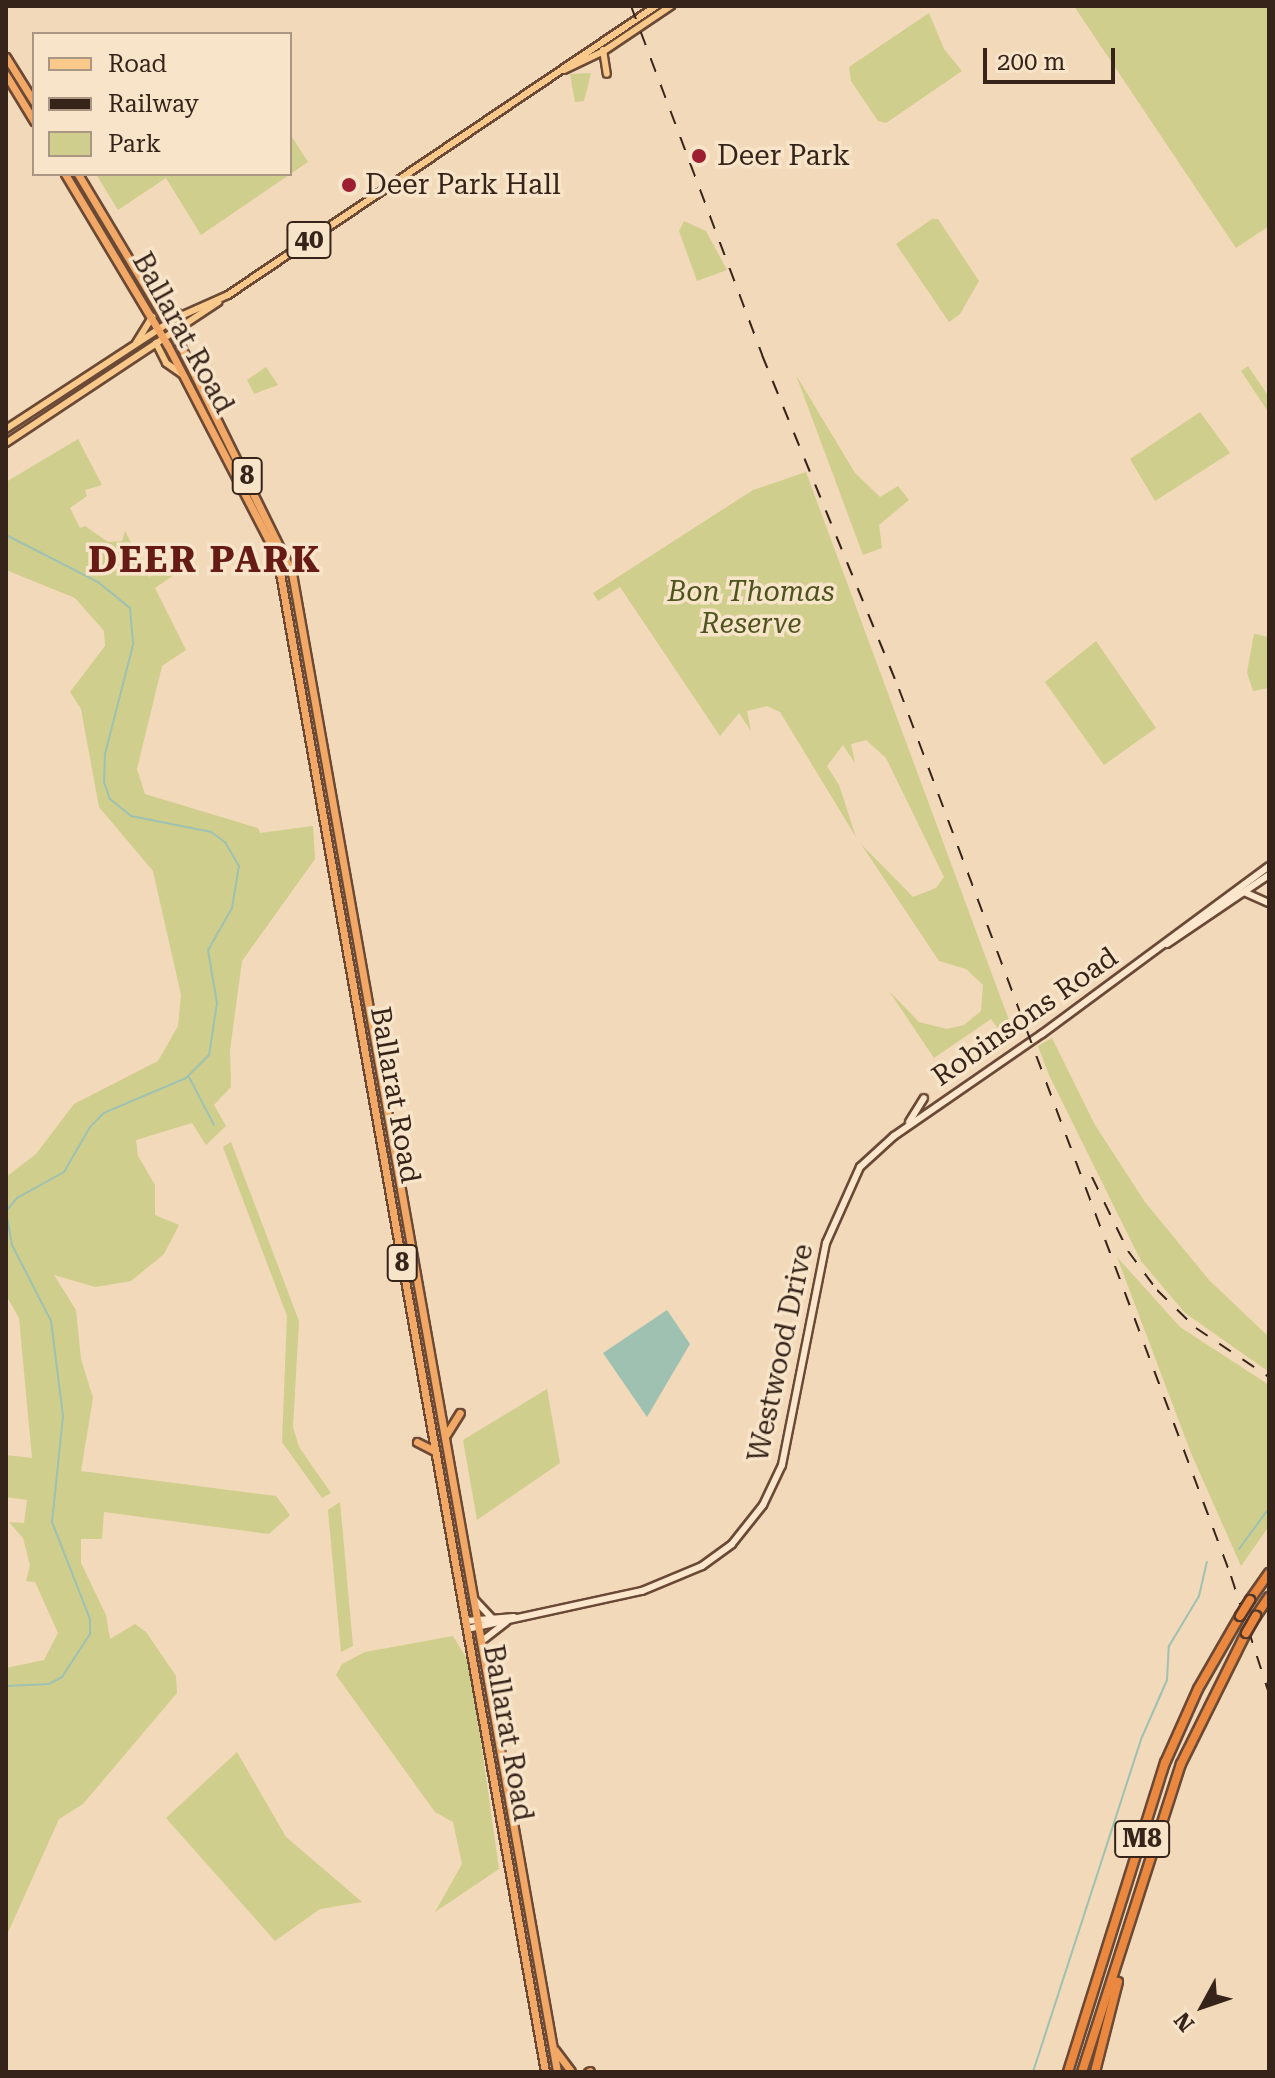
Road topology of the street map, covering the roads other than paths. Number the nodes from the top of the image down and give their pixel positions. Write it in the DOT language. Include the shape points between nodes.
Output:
graph roads {
  1 [pos="656,6"];
  2 [pos="671,6"];
  3 [pos="628,24"];
  4 [pos="641,26"];
  5 [pos="629,35"];
  6 [pos="602,48"];
  7 [pos="6,58"];
  8 [pos="607,74"];
  9 [pos="6,75"];
  10 [pos="32,99"];
  11 [pos="32,118"];
  12 [pos="66,176"];
  13 [pos="79,176"];
  14 [pos="224,297"];
  15 [pos="155,301"];
  16 [pos="181,315"];
  17 [pos="152,317"];
  18 [pos="168,323"];
  19 [pos="186,323"];
  20 [pos="159,329"];
  21 [pos="173,332"];
  22 [pos="160,340"];
  23 [pos="179,343"];
  24 [pos="134,346"];
  25 [pos="6,429"];
  26 [pos="6,443"];
  27 [pos="311,672"];
  28 [pos="299,675"];
  29 [pos="1269,866"];
  30 [pos="1269,875"];
  31 [pos="1244,892"];
  32 [pos="1269,903"];
  33 [pos="1144,959"];
  34 [pos="924,1098"];
  35 [pos="932,1110"];
  36 [pos="898,1133"];
  37 [pos="440,1406"];
  38 [pos="460,1413"];
  39 [pos="429,1414"];
  40 [pos="446,1435"];
  41 [pos="417,1442"];
  42 [pos="435,1451"];
  43 [pos="1269,1573"];
  44 [pos="1269,1597"];
  45 [pos="474,1599"];
  46 [pos="491,1617"];
  47 [pos="514,1617"];
  48 [pos="506,1622"];
  49 [pos="478,1623"];
  50 [pos="466,1625"];
  51 [pos="482,1641"];
  52 [pos="1130,1927"];
  53 [pos="532,1998"];
  54 [pos="544,1998"];
  55 [pos="553,2048"];
  56 [pos="571,2071"];
  57 [pos="545,2072"];
  58 [pos="557,2072"];
  59 [pos="1068,2072"];
  60 [pos="1082,2072"];
  61 [pos="1095,2072"];
  1 -- 3 [label="main road, 40"];
  2 -- 4 [label="main road, 40"];
  3 -- 4 [label="main road"];
  3 -- 5 [label="main road"];
  3 -- 6 [label="main road, 40"];
  4 -- 5 [label="main road, 40"];
  5 -- 6 [label="main road, 40"];
  6 -- 8 [label="main road"];
  6 -- 14 [label="main road, 40" via="550,77"];
  7 -- 10 [label="highway"];
  9 -- 11 [label="highway"];
  12 -- 17 [label="highway, Ballarat Road / 8"];
  13 -- 15 [label="highway, Ballarat Road / 8"];
  14 -- 16 [label="main road, 40"];
  14 -- 19 [label="main road, 40"];
  15 -- 16 [label="main road"];
  15 -- 18 [label="highway, Ballarat Road / 8"];
  16 -- 18 [label="main road, 40"];
  17 -- 20 [label="highway, Ballarat Road / 8"];
  17 -- 24 [label="main road"];
  18 -- 20 [label="main road, 40"];
  18 -- 21 [label="highway, Ballarat Road / 8"];
  19 -- 21 [label="main road, 40"];
  19 -- 23 [label="main road"];
  20 -- 22 [label="highway, Ballarat Road / 8"];
  20 -- 24 [label="main road, 40"];
  21 -- 22 [label="main road, 40"];
  21 -- 23 [label="highway, Ballarat Road / 8"];
  22 -- 26 [label="main road, 40"];
  22 -- 28 [label="highway, Ballarat Road / 8" via="269,541"];
  23 -- 27 [label="highway, Ballarat Road / 8" via="283,548"];
  24 -- 25 [label="main road, 40"];
  27 -- 28 [label="highway"];
  27 -- 37 [label="highway, Ballarat Road / 8"];
  28 -- 39 [label="highway, Ballarat Road / 8"];
  29 -- 33 [label="main road, Robinsons Road"];
  30 -- 31 [label="main road, Robinsons Road"];
  31 -- 32 [label="main road"];
  31 -- 33 [label="main road, Robinsons Road"];
  33 -- 35 [label="main road, Robinsons Road"];
  34 -- 36 [label="main road"];
  35 -- 36 [label="main road, Westwood Drive"];
  36 -- 47 [label="main road, Westwood Drive" via="860,1167 833,1219 782,1465 751,1521 719,1555 667,1583"];
  37 -- 39 [label="highway"];
  37 -- 40 [label="highway, Ballarat Road / 8"];
  38 -- 40 [label="highway"];
  39 -- 42 [label="highway, Ballarat Road / 8"];
  40 -- 45 [label="highway, Ballarat Road / 8"];
  41 -- 42 [label="highway"];
  42 -- 50 [label="highway, Ballarat Road / 8"];
  43 -- 59 [label="highway, M8, bridge" via="1198,1689 1165,1763"];
  44 -- 52 [label="highway, M8, bridge" via="1181,1764"];
  45 -- 46 [label="main road"];
  45 -- 49 [label="highway, Ballarat Road / 8"];
  46 -- 47 [label="main road, Westwood Drive"];
  46 -- 49 [label="main road, Westwood Drive"];
  47 -- 48 [label="main road, Westwood Drive"];
  48 -- 49 [label="main road, Westwood Drive"];
  48 -- 51 [label="main road"];
  49 -- 50 [label="main road, Westwood Drive"];
  49 -- 51 [label="highway, Ballarat Road / 8"];
  50 -- 53 [label="highway, Ballarat Road / 8"];
  51 -- 54 [label="highway, Ballarat Road / 8"];
  52 -- 60 [label="highway, M8"];
  52 -- 61 [label="highway"];
  53 -- 54 [label="highway"];
  53 -- 57 [label="highway, Ballarat Road / 8"];
  54 -- 55 [label="highway, Ballarat Road / 8"];
  55 -- 56 [label="highway"];
  55 -- 58 [label="highway, Ballarat Road / 8"];
}
